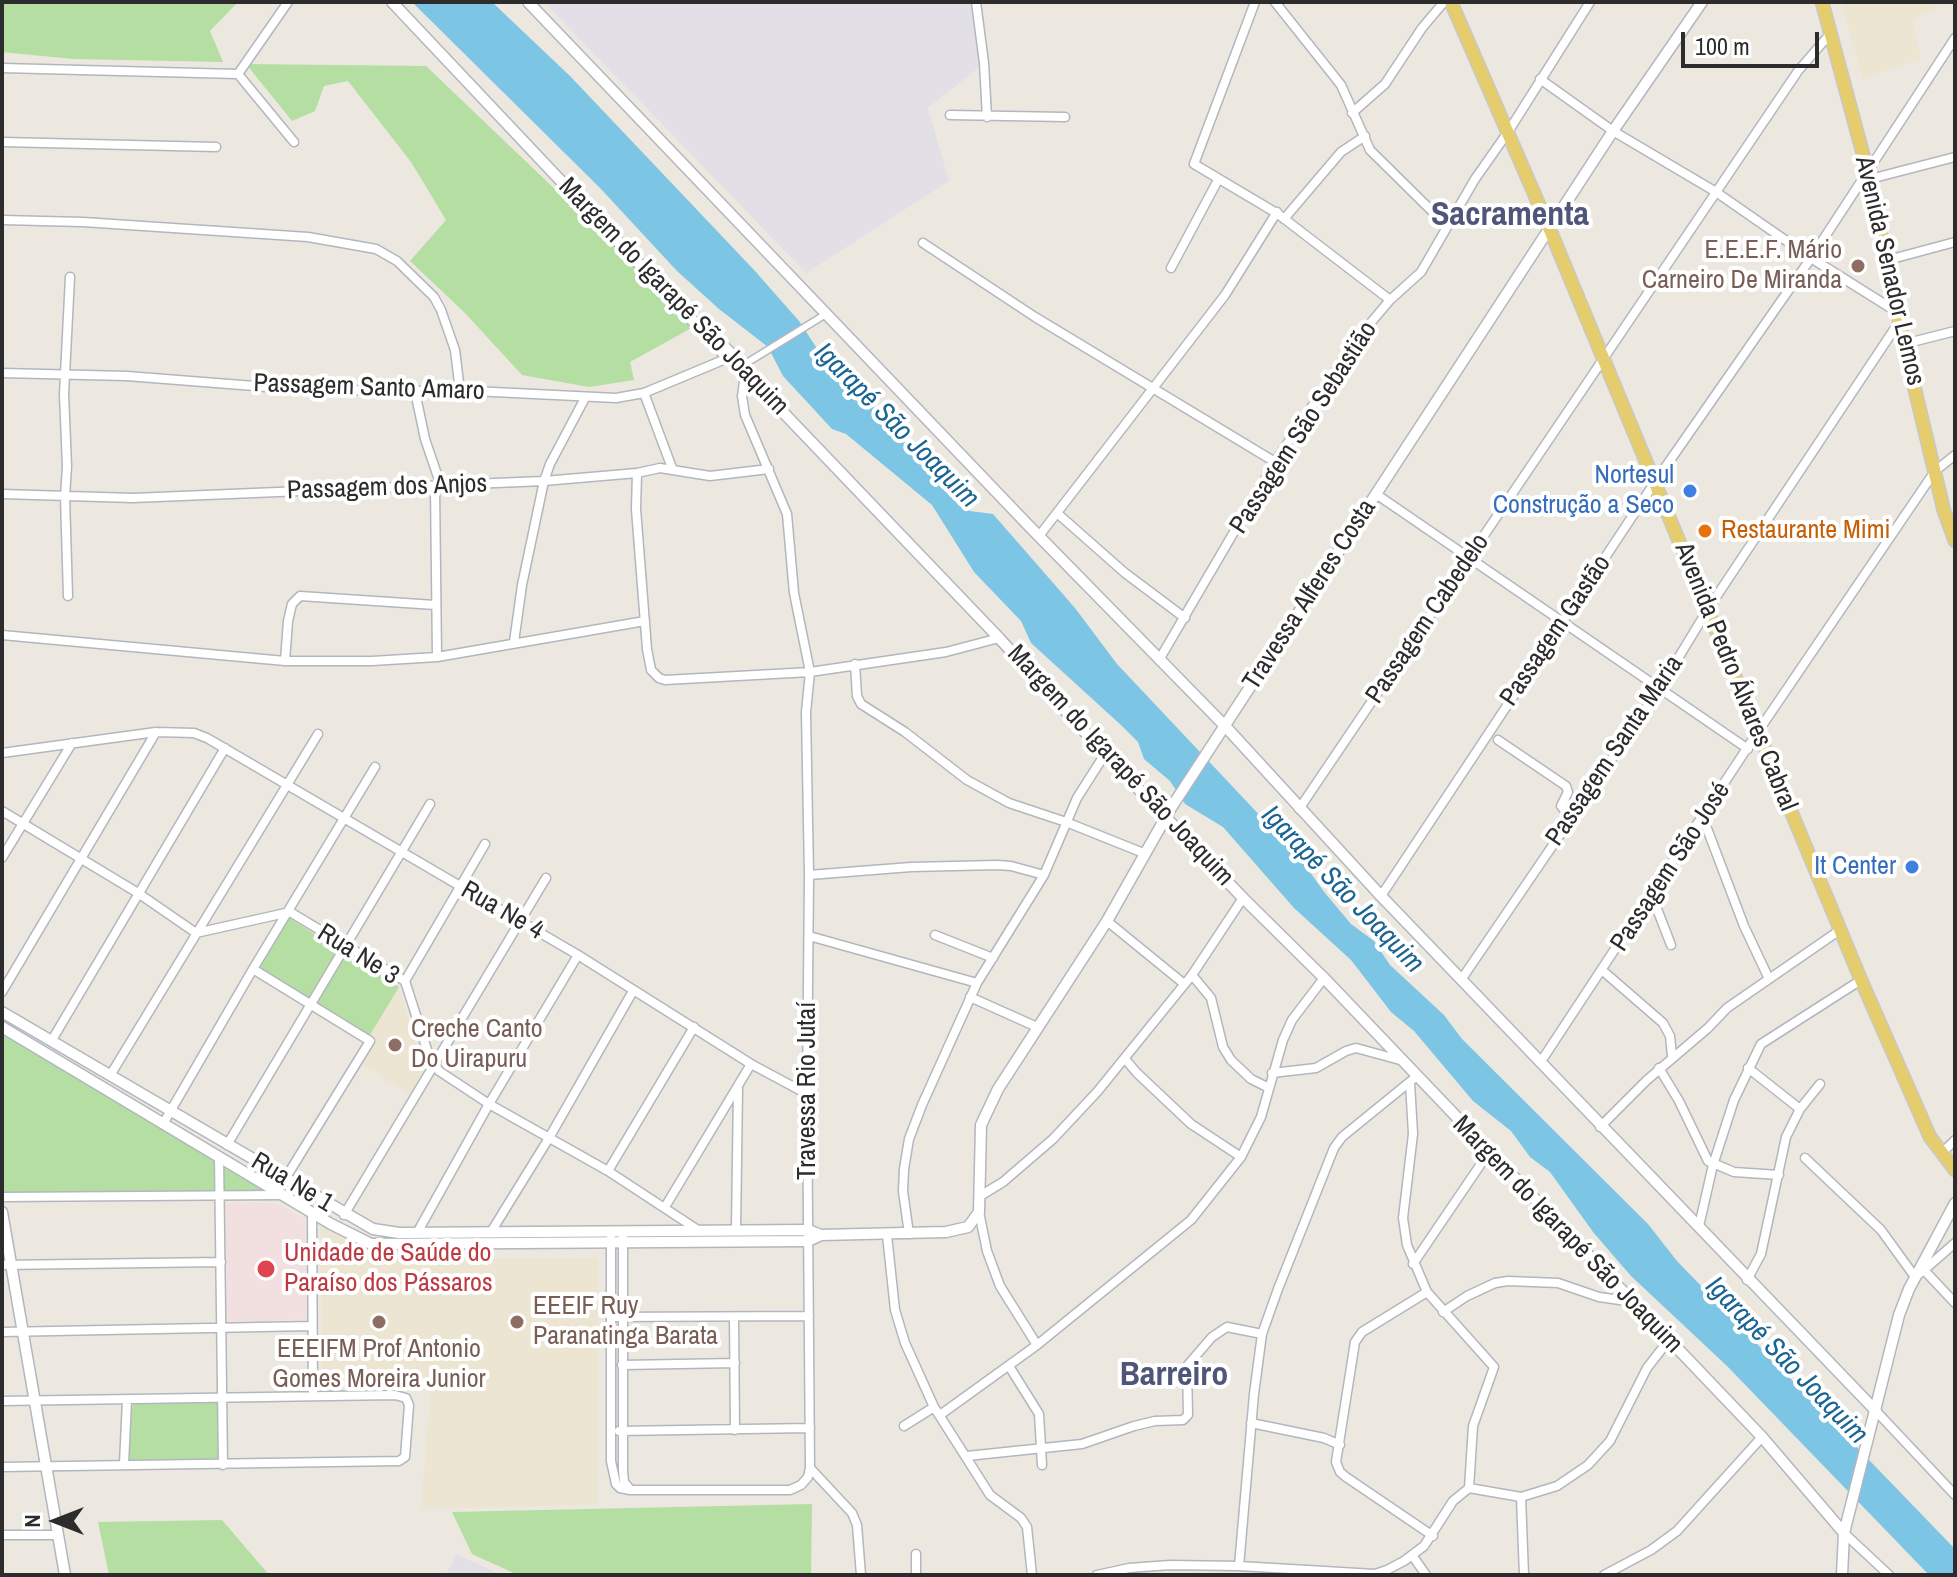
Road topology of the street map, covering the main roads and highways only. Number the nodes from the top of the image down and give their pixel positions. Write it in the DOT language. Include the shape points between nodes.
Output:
graph roads {
  1 [pos="1451,2"];
  2 [pos="1822,2"];
  3 [pos="1950,510"];
  4 [pos="1955,541"];
  5 [pos="1955,1170"];
  1 -- 5 [label="main road, Avenida Pedro Álvares Cabral" via="1861,980 1930,1137"];
  2 -- 3 [label="main road, Avenida Senador Lemos" via="1868,174 1935,471"];
  3 -- 4 [label="main road, Avenida Senador Lemos"];
}
